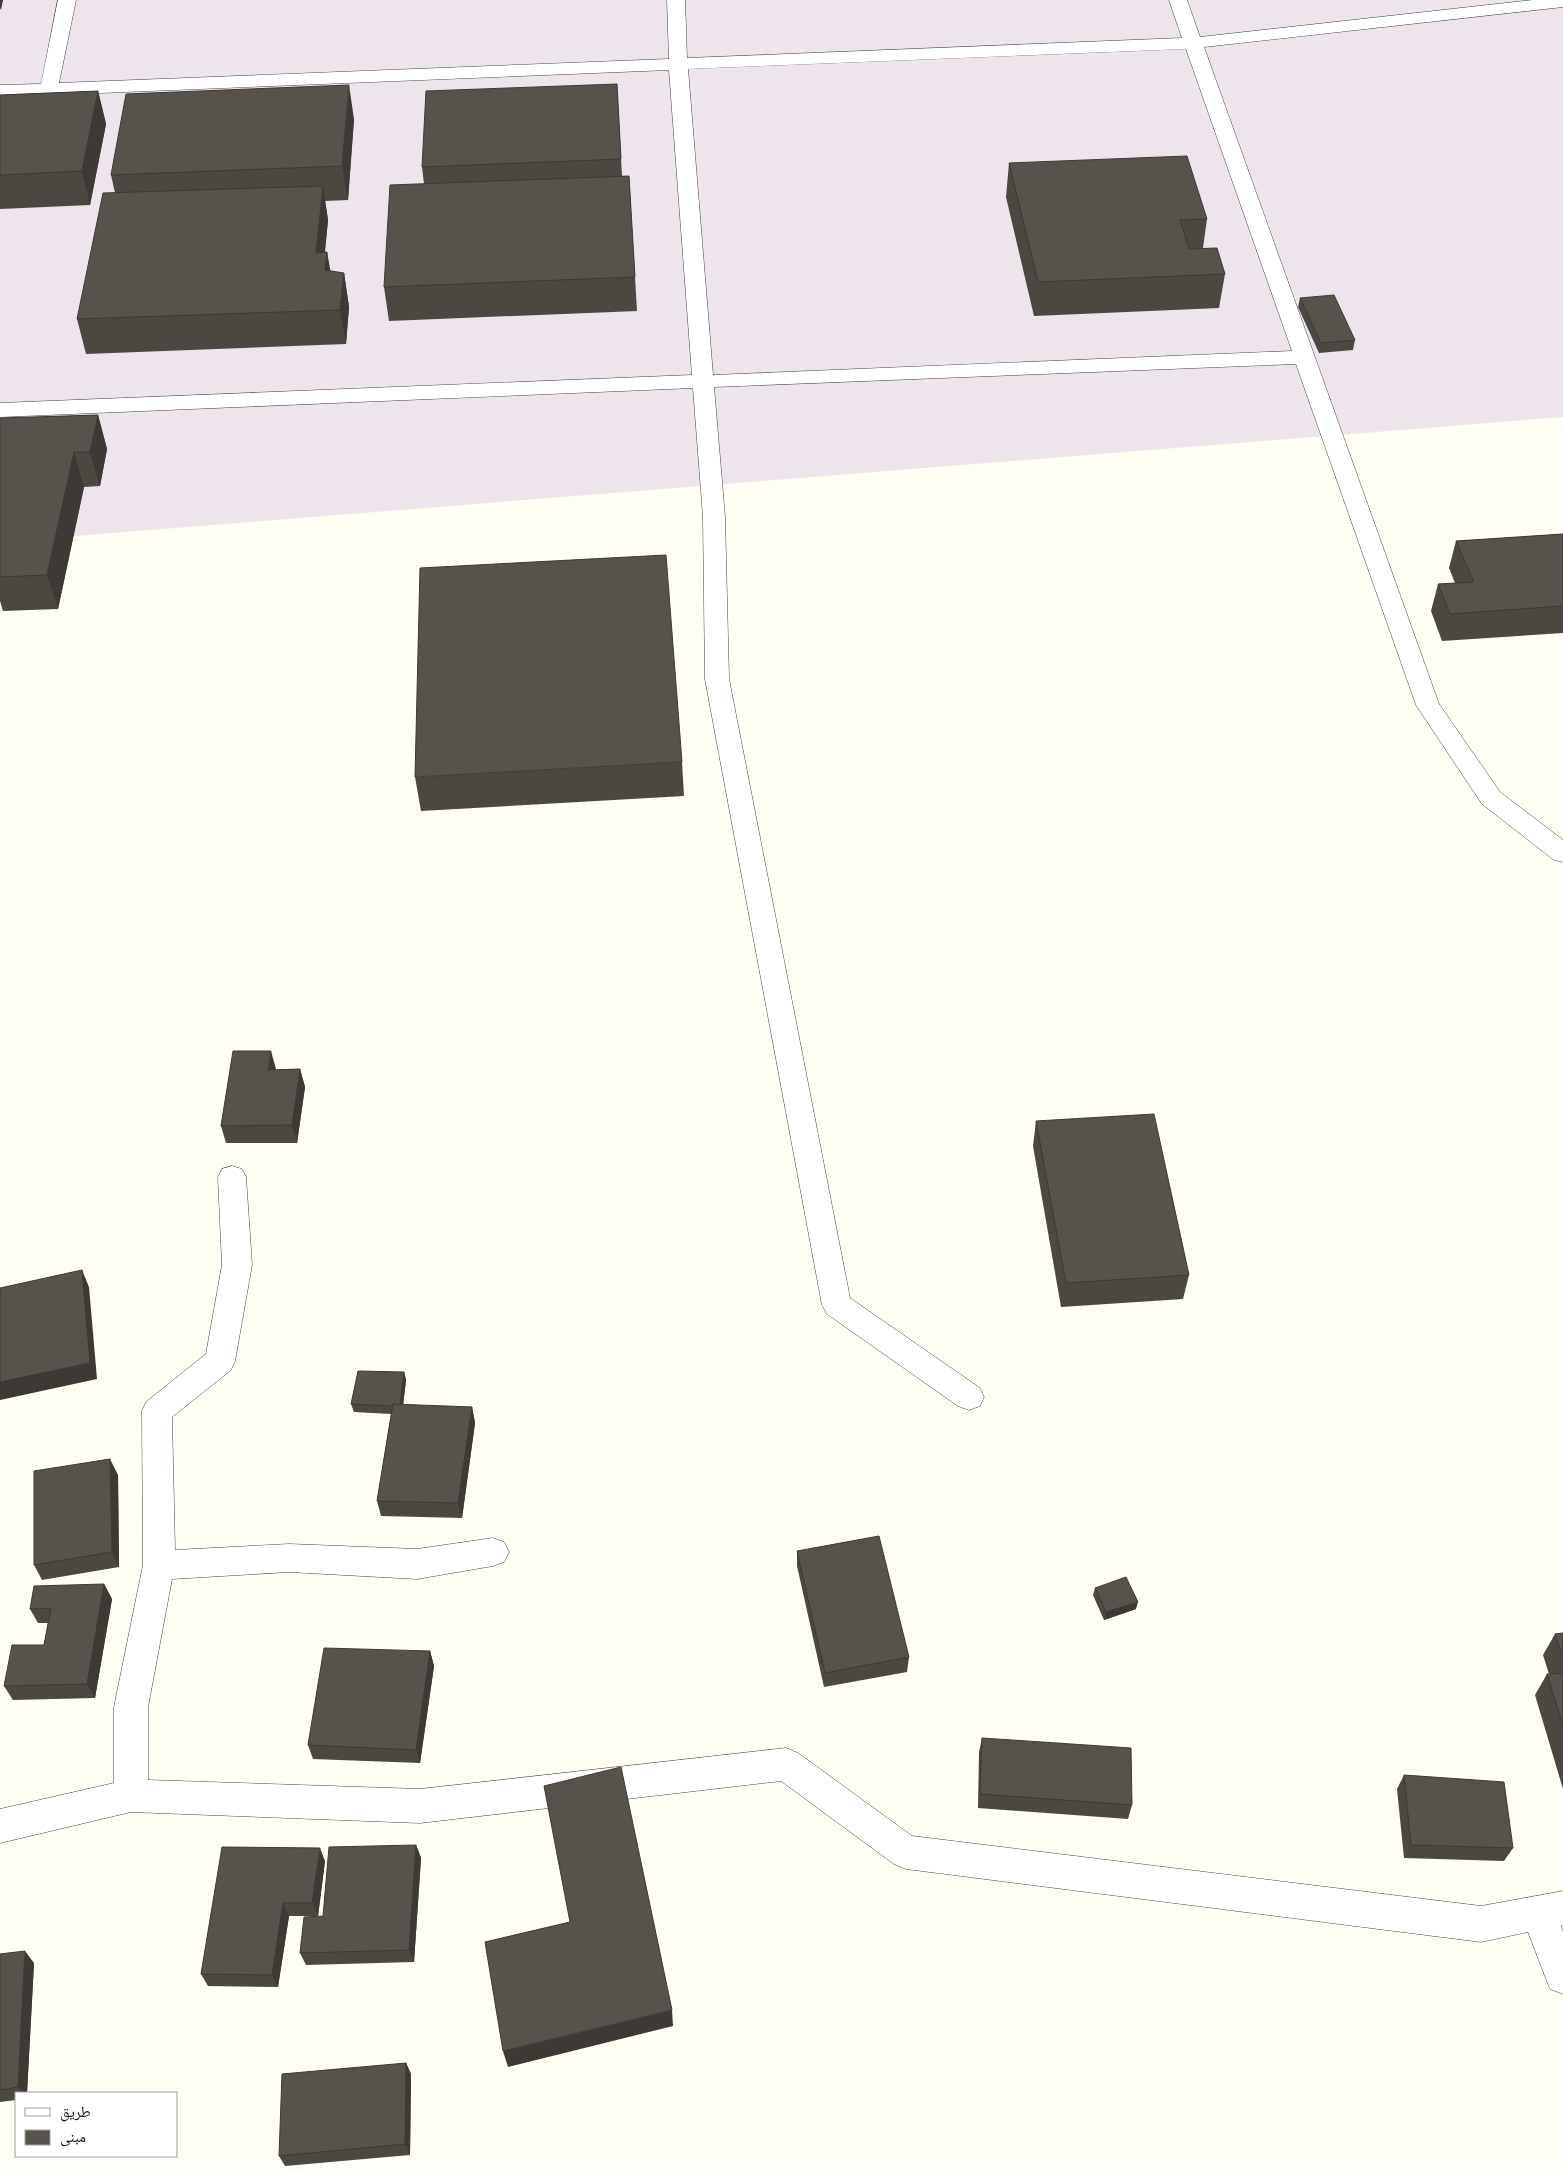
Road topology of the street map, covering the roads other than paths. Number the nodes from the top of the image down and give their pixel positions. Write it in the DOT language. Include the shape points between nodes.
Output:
graph roads {
  1 [pos="67,0"];
  2 [pos="676,0"];
  3 [pos="1178,0"];
  4 [pos="1563,2"];
  5 [pos="1193,43"];
  6 [pos="678,63"];
  7 [pos="49,89"];
  8 [pos="0,91"];
  9 [pos="1305,357"];
  10 [pos="702,382"];
  11 [pos="0,410"];
  12 [pos="1563,853"];
  13 [pos="232,1177"];
  14 [pos="969,1397"];
  15 [pos="493,1552"];
  16 [pos="159,1565"];
  17 [pos="131,1796"];
  18 [pos="0,1826"];
  19 [pos="1551,1911"];
  20 [pos="1563,1976"];
  1 -- 7 [label="street"];
  2 -- 6 [label="street"];
  3 -- 5 [label="street"];
  4 -- 5 [label="street"];
  5 -- 6 [label="street"];
  5 -- 9 [label="street"];
  6 -- 7 [label="street"];
  6 -- 10 [label="street"];
  7 -- 8 [label="street"];
  9 -- 10 [label="street"];
  9 -- 12 [label="street" via="1428,705 1491,798"];
  10 -- 11 [label="street"];
  10 -- 14 [label="street" via="714,517 717,679 837,1305"];
  13 -- 16 [label="street" via="237,1264 220,1361 157,1411"];
  15 -- 16 [label="street" via="417,1564 289,1558"];
  16 -- 17 [label="street" via="131,1707"];
  17 -- 18 [label="street"];
  17 -- 19 [label="street" via="420,1806 786,1764 906,1852 1481,1924"];
  19 -- 20 [label="street"];
}
